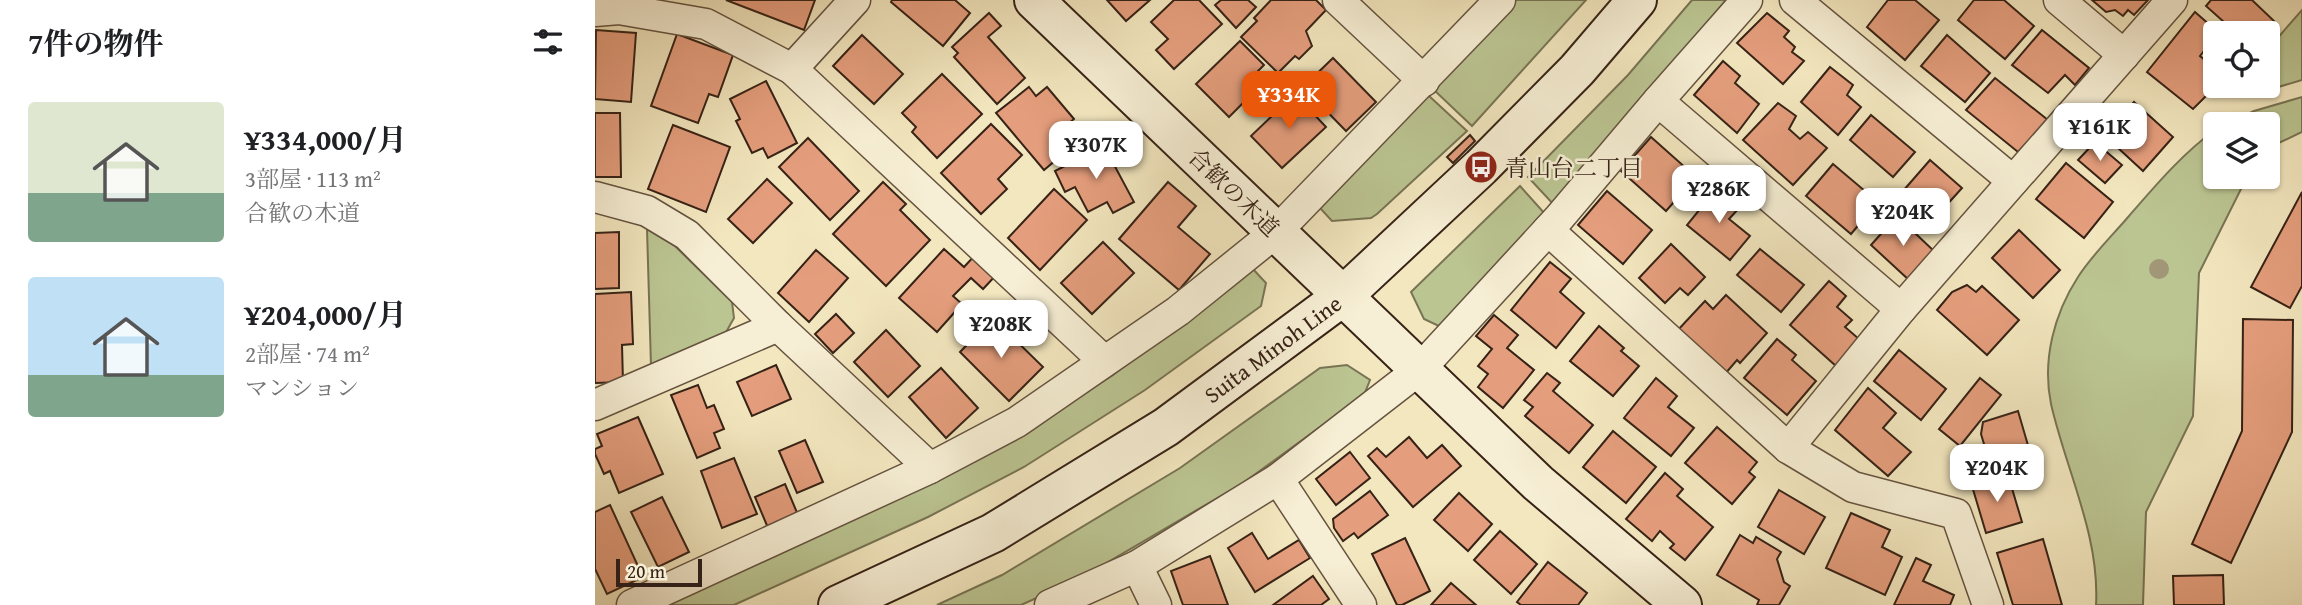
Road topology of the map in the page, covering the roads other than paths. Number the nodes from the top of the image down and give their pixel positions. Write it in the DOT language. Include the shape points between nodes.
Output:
graph roads {
  1 [pos="855,0"];
  2 [pos="1034,0"];
  3 [pos="1338,0"];
  4 [pos="1500,0"];
  5 [pos="1637,0"];
  6 [pos="1747,0"];
  7 [pos="1795,0"];
  8 [pos="2059,0"];
  9 [pos="2172,0"];
  10 [pos="595,11"];
  11 [pos="2124,55"];
  12 [pos="792,69"];
  13 [pos="1424,81"];
  14 [pos="1658,101"];
  15 [pos="2013,181"];
  16 [pos="595,197"];
  17 [pos="1548,230"];
  18 [pos="1276,232"];
  19 [pos="1343,296"];
  20 [pos="1901,309"];
  21 [pos="778,326"];
  22 [pos="1104,361"];
  23 [pos="1420,369"];
  24 [pos="595,405"];
  25 [pos="1789,448"];
  26 [pos="930,468"];
  27 [pos="1278,479"];
  28 [pos="1137,566"];
  29 [pos="632,605"];
  30 [pos="838,605"];
  31 [pos="1050,605"];
  32 [pos="1156,605"];
  33 [pos="1361,605"];
  34 [pos="1682,605"];
  35 [pos="1989,605"];
  1 -- 12 [label="street"];
  2 -- 18 [label="main road, 合歓の木道"];
  3 -- 13 [label="street"];
  4 -- 13 [label="street"];
  5 -- 19 [label="main road, Suita Minoh Line" via="1577,70 1481,167"];
  6 -- 14 [label="street"];
  7 -- 15 [label="street"];
  8 -- 11 [label="street"];
  9 -- 11 [label="street"];
  10 -- 12 [label="street" via="619,9 706,24"];
  11 -- 15 [label="street"];
  12 -- 22 [label="street"];
  13 -- 18 [label="street"];
  14 -- 17 [label="street"];
  14 -- 20 [label="street"];
  15 -- 20 [label="street"];
  16 -- 21 [label="street" via="647,211 687,235"];
  17 -- 23 [label="street"];
  17 -- 25 [label="street"];
  18 -- 19 [label="main road, 合歓の木道"];
  18 -- 22 [label="street" via="1178,311"];
  19 -- 23 [label="main road, 合歓の木道"];
  19 -- 30 [label="main road, Suita Minoh Line" via="1155,434 993,533"];
  20 -- 25 [label="street"];
  21 -- 24 [label="street"];
  21 -- 26 [label="street"];
  22 -- 26 [label="street" via="1017,422"];
  23 -- 27 [label="street"];
  23 -- 34 [label="main road, 合歓の木道" via="1538,482"];
  25 -- 35 [label="street" via="1853,487 1956,514"];
  26 -- 29 [label="street"];
  27 -- 28 [label="street"];
  27 -- 33 [label="street"];
  28 -- 31 [label="street"];
  28 -- 32 [label="street"];
}
